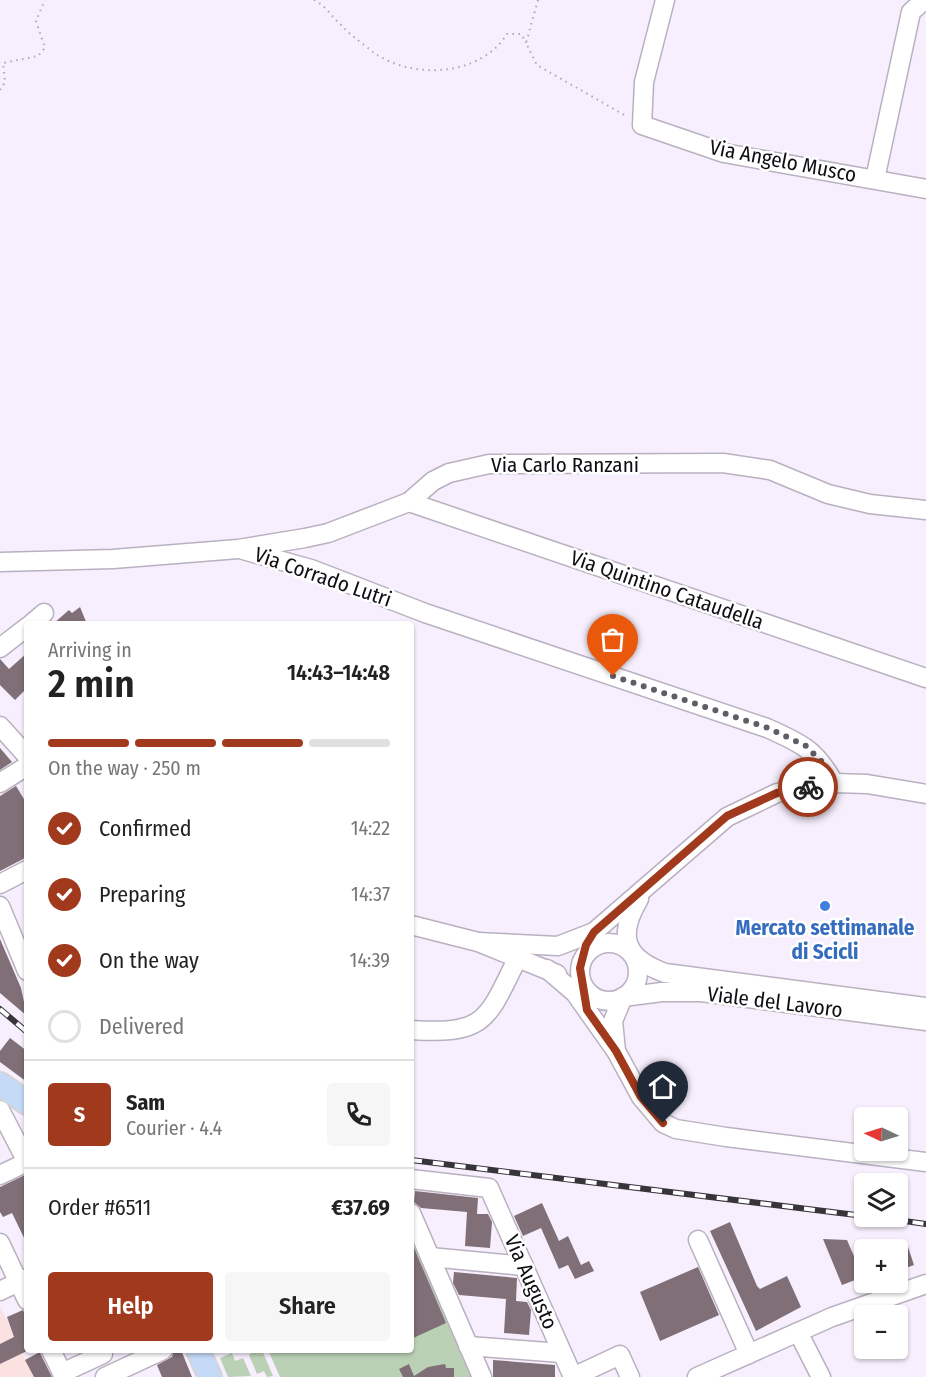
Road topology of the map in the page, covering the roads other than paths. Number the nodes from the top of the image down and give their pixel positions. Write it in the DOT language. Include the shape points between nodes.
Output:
graph roads {
  1 [pos="665,0"];
  2 [pos="924,0"];
  3 [pos="875,179"];
  4 [pos="926,189"];
  5 [pos="409,502"];
  6 [pos="926,510"];
  7 [pos="238,549"];
  8 [pos="0,562"];
  9 [pos="24,629"];
  10 [pos="0,648"];
  11 [pos="926,678"];
  12 [pos="0,726"];
  13 [pos="24,753"];
  14 [pos="24,768"];
  15 [pos="0,783"];
  16 [pos="834,783"];
  17 [pos="926,794"];
  18 [pos="24,872"];
  19 [pos="0,884"];
  20 [pos="642,893"];
  21 [pos="0,906"];
  22 [pos="414,926"];
  23 [pos="6,936"];
  24 [pos="478,942"];
  25 [pos="590,945"];
  26 [pos="631,952"];
  27 [pos="518,957"];
  28 [pos="24,966"];
  29 [pos="547,969"];
  30 [pos="583,986"];
  31 [pos="623,997"];
  32 [pos="926,1007"];
  33 [pos="587,1010"];
  34 [pos="926,1021"];
  35 [pos="414,1030"];
  36 [pos="616,1051"];
  37 [pos="0,1084"];
  38 [pos="24,1101"];
  39 [pos="24,1102"];
  40 [pos="0,1111"];
  41 [pos="24,1156"];
  42 [pos="926,1162"];
  43 [pos="24,1163"];
  44 [pos="0,1175"];
  45 [pos="414,1179"];
  46 [pos="416,1238"];
  47 [pos="698,1240"];
  48 [pos="0,1243"];
  49 [pos="430,1257"];
  50 [pos="524,1266"];
  51 [pos="23,1280"];
  52 [pos="926,1284"];
  53 [pos="0,1292"];
  54 [pos="798,1332"];
  55 [pos="468,1346"];
  56 [pos="52,1353"];
  57 [pos="102,1353"];
  58 [pos="157,1353"];
  59 [pos="199,1353"];
  60 [pos="562,1353"];
  61 [pos="748,1354"];
  62 [pos="63,1375"];
  63 [pos="113,1375"];
  64 [pos="210,1377"];
  65 [pos="482,1377"];
  66 [pos="573,1377"];
  67 [pos="630,1377"];
  68 [pos="697,1377"];
  69 [pos="821,1377"];
  1 -- 3 [label="street, Via Angelo Musco" via="645,82 642,125 724,153"];
  2 -- 3 [label="street" via="911,12"];
  3 -- 4 [label="street, Via Angelo Musco"];
  5 -- 6 [label="street, Via Carlo Ranzani" via="449,473 489,464 723,463 770,470 828,494 870,504"];
  5 -- 7 [label="street, Via Carlo Ranzani" via="328,533"];
  5 -- 11 [label="street, Via Quintino Cataudella"];
  7 -- 8 [label="street, Via Carlo Ranzani" via="113,559"];
  7 -- 16 [label="street, Via Corrado Lutri" via="311,569 425,613 768,728 806,746 822,762"];
  9 -- 10 [label="street"];
  12 -- 13 [label="street"];
  14 -- 15 [label="street"];
  16 -- 17 [label="street"];
  16 -- 20 [label="street" via="777,793 727,816"];
  18 -- 19 [label="street"];
  20 -- 25 [label="street"];
  20 -- 26 [label="street" via="626,927"];
  21 -- 23 [label="street"];
  22 -- 24 [label="street"];
  23 -- 28 [label="street"];
  24 -- 25 [label="street"];
  24 -- 27 [label="street"];
  25 -- 26 [label="street" via="610,942"];
  25 -- 30 [label="street" via="580,977"];
  26 -- 31 [label="street" via="638,968 637,977"];
  26 -- 32 [label="street" via="652,968 677,976"];
  27 -- 29 [label="street"];
  27 -- 35 [label="street" via="484,1020 462,1030"];
  29 -- 30 [label="street"];
  29 -- 33 [label="street" via="575,993"];
  30 -- 31 [label="street" via="601,1000"];
  30 -- 33 [label="street"];
  31 -- 34 [label="street, Viale del Lavoro" via="701,992"];
  31 -- 36 [label="street" via="613,1021"];
  33 -- 36 [label="street"];
  36 -- 42 [label="street" via="652,1113 676,1129"];
  37 -- 38 [label="main road"];
  39 -- 40 [label="street"];
  40 -- 41 [label="street"];
  43 -- 44 [label="street"];
  45 -- 50 [label="street, Via Augusto" via="489,1188"];
  46 -- 49 [label="street"];
  47 -- 61 [label="street"];
  48 -- 51 [label="street"];
  49 -- 50 [label="street"];
  49 -- 55 [label="street"];
  50 -- 60 [label="street, Via Augusto"];
  51 -- 53 [label="street"];
  52 -- 54 [label="street"];
  54 -- 61 [label="street"];
  54 -- 69 [label="street"];
  55 -- 60 [label="street"];
  55 -- 65 [label="street"];
  56 -- 62 [label="street"];
  57 -- 62 [label="street"];
  58 -- 63 [label="street"];
  59 -- 64 [label="main road"];
  60 -- 66 [label="street, Via Augusto"];
  61 -- 68 [label="street"];
  66 -- 67 [label="street" via="620,1355"];
}
